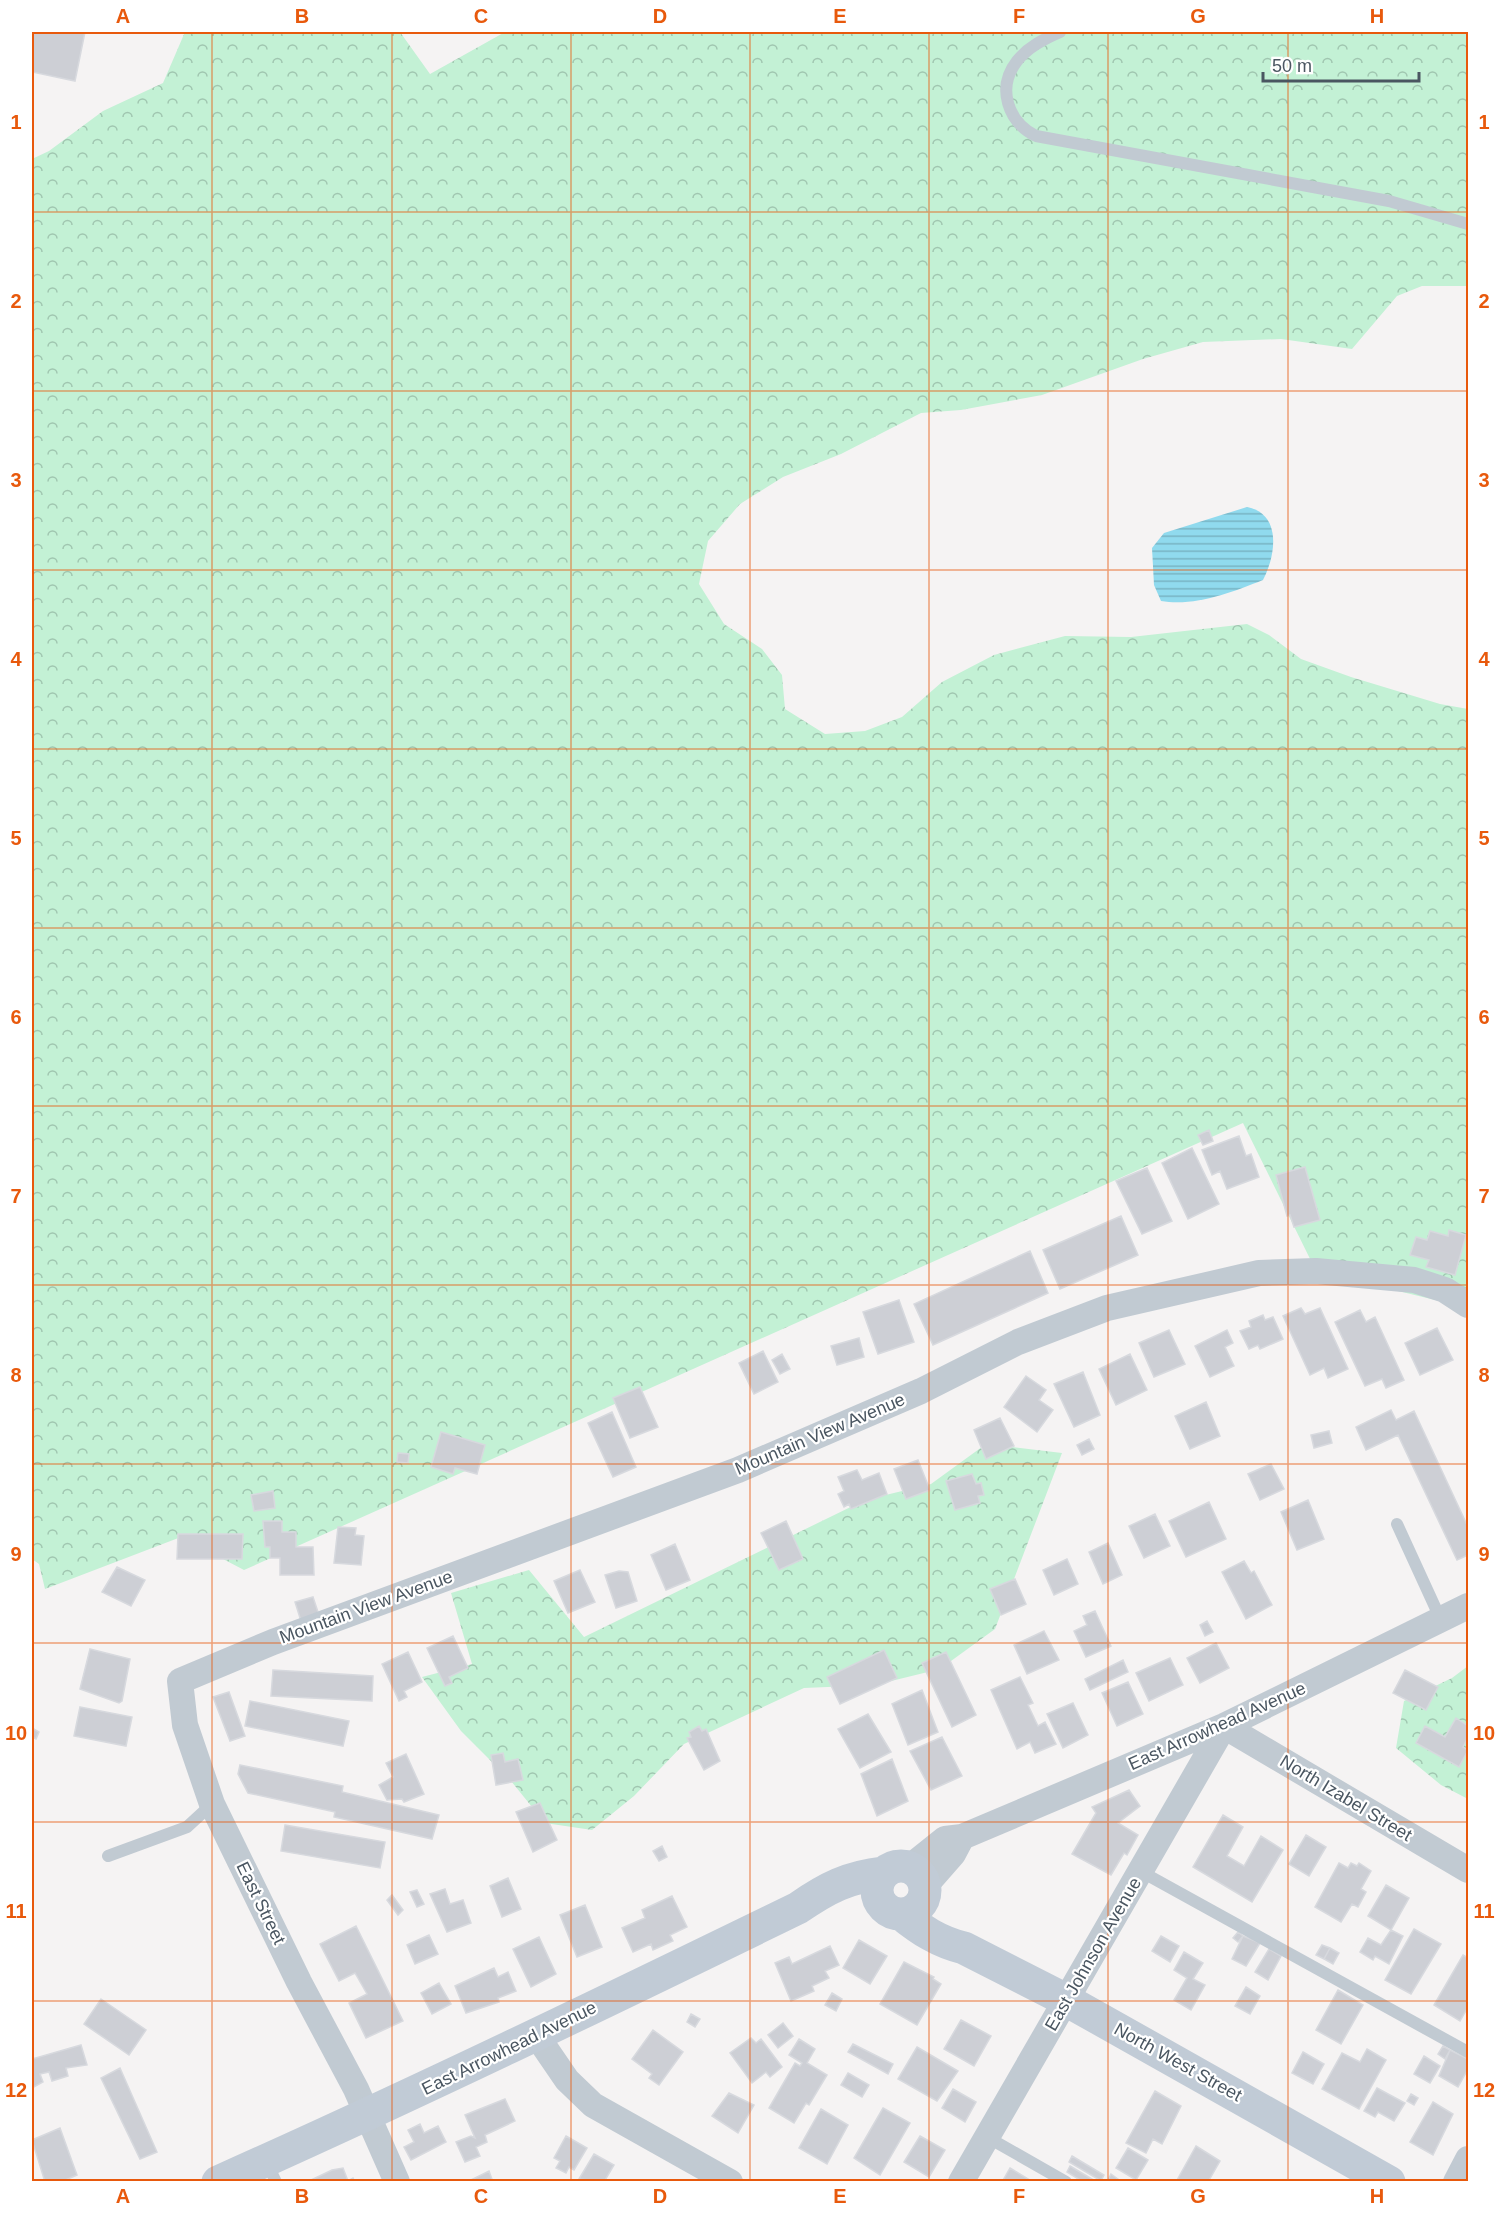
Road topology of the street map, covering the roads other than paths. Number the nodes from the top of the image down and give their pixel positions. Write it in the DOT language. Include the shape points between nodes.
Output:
graph roads {
  1 [pos="1060,32"];
  2 [pos="1468,224"];
  3 [pos="1468,1305"];
  4 [pos="1397,1524"];
  5 [pos="1468,1606"];
  6 [pos="1441,1620"];
  7 [pos="180,1682"];
  8 [pos="1224,1726"];
  9 [pos="212,1804"];
  10 [pos="108,1856"];
  11 [pos="1468,1870"];
  12 [pos="1140,1871"];
  13 [pos="905,1891"];
  14 [pos="1066,2000"];
  15 [pos="541,2042"];
  16 [pos="1468,2052"];
  17 [pos="368,2115"];
  18 [pos="987,2136"];
  19 [pos="1468,2159"];
  20 [pos="271,2171"];
  21 [pos="218,2181"];
  22 [pos="397,2181"];
  23 [pos="730,2181"];
  24 [pos="961,2181"];
  25 [pos="1066,2181"];
  26 [pos="1389,2181"];
  27 [pos="1456,2181"];
  1 -- 2 [label="lane" via="1024,53 1008,77 1011,115 1036,136 1389,201"];
  3 -- 7 [label="street, Mountain View Avenue" via="1445,1290 1414,1280 1317,1271 1259,1273 1107,1308 1018,1342 921,1391 738,1470 273,1642"];
  4 -- 6 [label="lane"];
  5 -- 6 [label="street, East Arrowhead Avenue"];
  6 -- 8 [label="street, East Arrowhead Avenue"];
  7 -- 9 [label="street, East Street" via="185,1725"];
  8 -- 11 [label="street, North Izabel Street"];
  8 -- 12 [label="street, East Johnson Avenue"];
  8 -- 13 [label="street, East Arrowhead Avenue" via="962,1837 954,1854"];
  9 -- 10 [label="lane" via="187,1827"];
  9 -- 17 [label="street, East Street"];
  12 -- 14 [label="street, East Johnson Avenue"];
  12 -- 16 [label="lane"];
  13 -- 14 [label="street, North West Street" via="925,1933 964,1948"];
  13 -- 17 [label="street, East Arrowhead Avenue" via="863,1904 798,1908"];
  14 -- 18 [label="street, East Johnson Avenue"];
  14 -- 26 [label="street, North West Street"];
  15 -- 23 [label="street" via="567,2080 593,2105"];
  17 -- 20 [label="street, East Arrowhead Avenue"];
  17 -- 22 [label="street, East Street"];
  18 -- 24 [label="street, East Johnson Avenue"];
  18 -- 25 [label="lane"];
  19 -- 27 [label="street"];
  20 -- 21 [label="street, East Arrowhead Avenue"];
}
